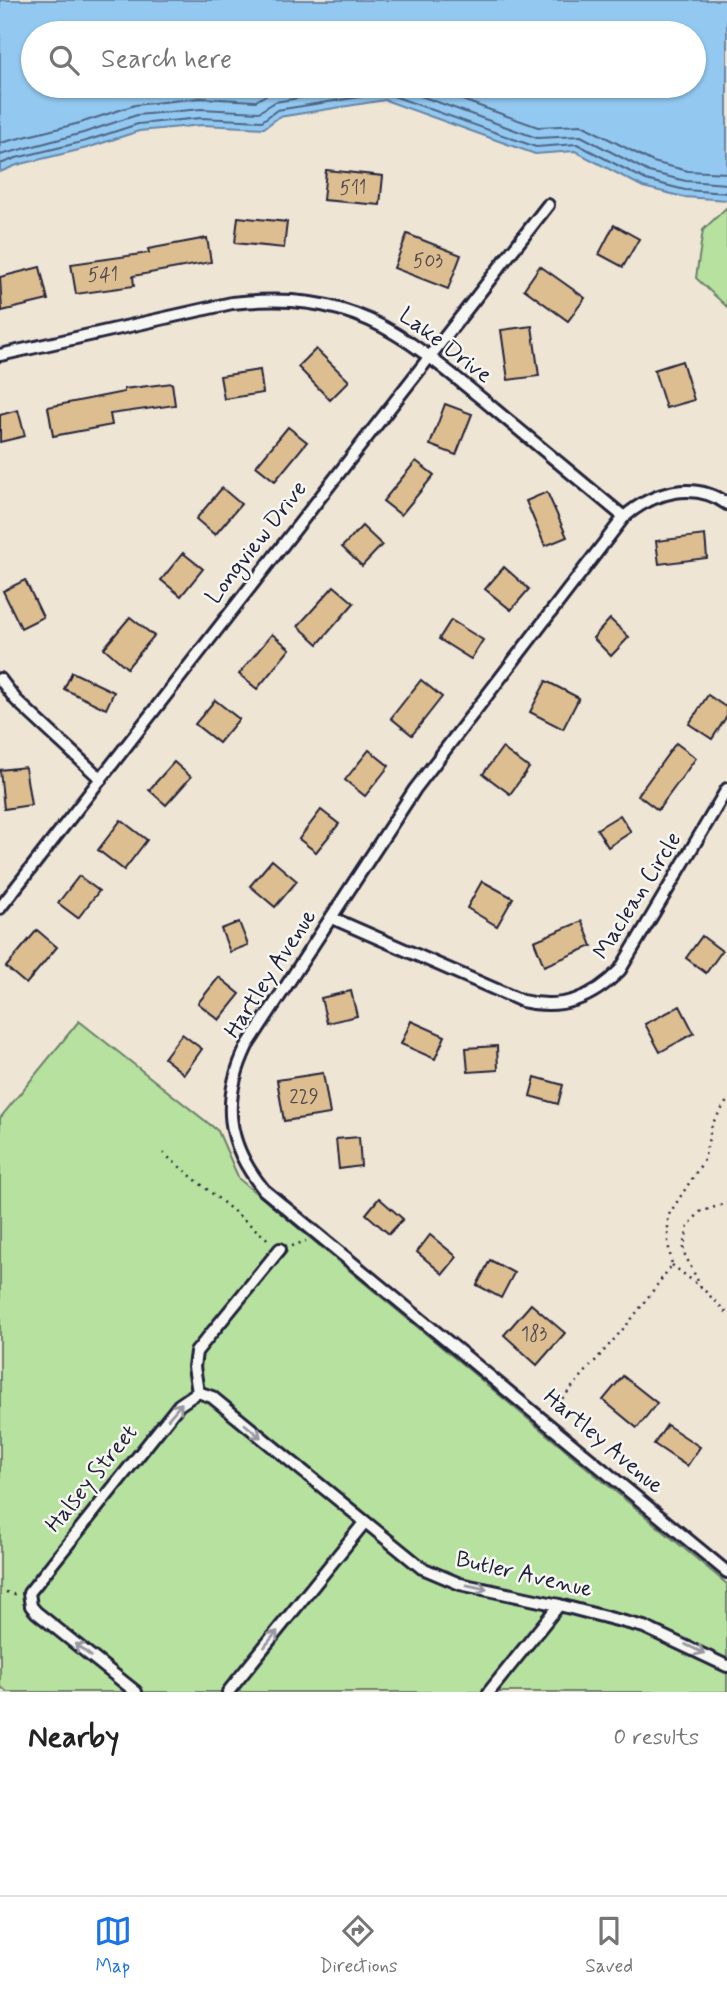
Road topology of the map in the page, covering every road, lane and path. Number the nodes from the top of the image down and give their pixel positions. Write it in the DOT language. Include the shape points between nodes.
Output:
graph roads {
  1 [pos="548,205"];
  2 [pos="0,355"];
  3 [pos="429,356"];
  4 [pos="727,504"];
  5 [pos="624,517"];
  6 [pos="0,679"];
  7 [pos="101,779"];
  8 [pos="727,789"];
  9 [pos="0,908"];
  10 [pos="332,918"];
  11 [pos="727,1101"];
  12 [pos="163,1153"];
  13 [pos="727,1203"];
  14 [pos="307,1241"];
  15 [pos="280,1250"];
  16 [pos="672,1265"];
  17 [pos="701,1287"];
  18 [pos="727,1313"];
  19 [pos="198,1392"];
  20 [pos="553,1409"];
  21 [pos="364,1523"];
  22 [pos="727,1572"];
  23 [pos="559,1605"];
  24 [pos="727,1666"];
  25 [pos="136,1692"];
  26 [pos="228,1692"];
  27 [pos="489,1692"];
  1 -- 3 [label="street, Longview Drive"];
  2 -- 3 [label="street, Lake Drive" via="232,303 271,299 316,303 372,320"];
  3 -- 5 [label="street, Lake Drive"];
  3 -- 7 [label="street, Longview Drive"];
  4 -- 5 [label="street, Hartley Avenue" via="702,493 668,492"];
  5 -- 10 [label="street, Hartley Avenue" via="415,789"];
  6 -- 7 [label="street" via="16,700"];
  7 -- 9 [label="street, Longview Drive"];
  8 -- 10 [label="street, Maclean Circle" via="620,970 606,985 574,1002 538,1005 522,1001"];
  10 -- 22 [label="street, Hartley Avenue" via="238,1064 230,1119 251,1174 264,1190"];
  11 -- 16 [label="path" via="712,1124 704,1160 668,1216"];
  12 -- 15 [label="path"];
  13 -- 17 [label="path" via="700,1212 688,1227 683,1251"];
  14 -- 15 [label="path"];
  15 -- 19 [label="street" via="196,1352"];
  16 -- 17 [label="path"];
  16 -- 20 [label="path"];
  17 -- 18 [label="path"];
  19 -- 21 [label="street, Butler Avenue, one-way" via="212,1397"];
  25 -- 19 [label="street, Halsey Street, one-way" via="36,1612 29,1599 31,1588 179,1405"];
  21 -- 23 [label="street, Butler Avenue, one-way" via="439,1576"];
  26 -- 21 [label="street, one-way"];
  23 -- 24 [label="street, Butler Avenue, one-way" via="644,1627"];
  23 -- 27 [label="street"];
}
